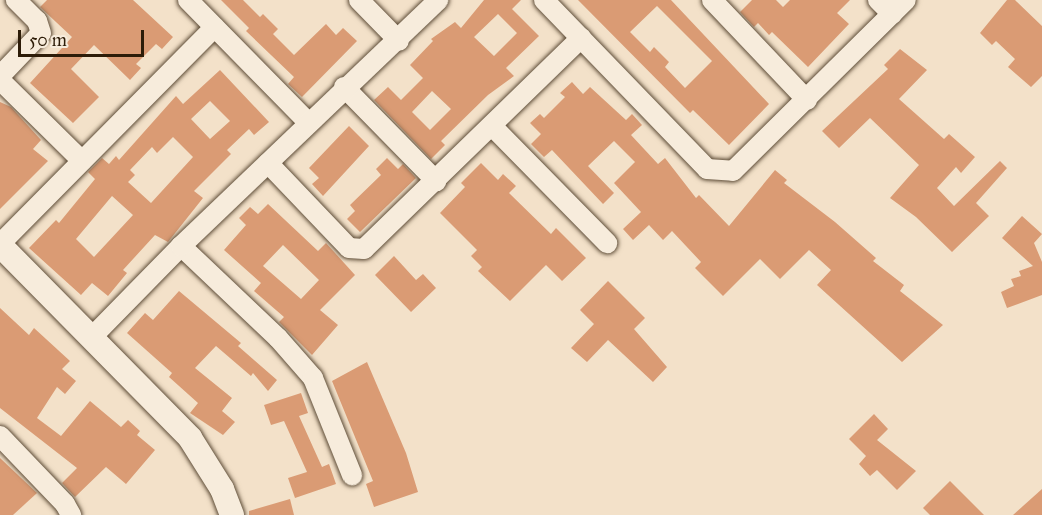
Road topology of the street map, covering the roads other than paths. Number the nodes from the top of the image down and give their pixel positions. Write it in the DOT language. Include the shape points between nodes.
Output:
graph roads {
  1 [pos="16,0"];
  2 [pos="188,0"];
  3 [pos="359,0"];
  4 [pos="438,0"];
  5 [pos="544,0"];
  6 [pos="712,0"];
  7 [pos="878,0"];
  8 [pos="906,0"];
  9 [pos="892,14"];
  10 [pos="215,27"];
  11 [pos="581,38"];
  12 [pos="399,41"];
  13 [pos="0,78"];
  14 [pos="344,87"];
  15 [pos="807,100"];
  16 [pos="308,122"];
  17 [pos="493,126"];
  18 [pos="82,162"];
  19 [pos="268,163"];
  20 [pos="436,181"];
  21 [pos="607,243"];
  22 [pos="0,244"];
  23 [pos="181,246"];
  24 [pos="92,337"];
  25 [pos="0,436"];
  26 [pos="352,475"];
  27 [pos="71,515"];
  28 [pos="232,515"];
  1 -- 13 [label="street" via="37,21 41,33"];
  2 -- 10 [label="street"];
  3 -- 12 [label="street"];
  4 -- 12 [label="street"];
  5 -- 11 [label="street"];
  6 -- 15 [label="street"];
  7 -- 9 [label="street"];
  8 -- 9 [label="street"];
  9 -- 15 [label="street"];
  10 -- 16 [label="street"];
  10 -- 18 [label="street"];
  11 -- 15 [label="street" via="707,169 733,171"];
  11 -- 17 [label="street"];
  12 -- 14 [label="street"];
  13 -- 18 [label="street"];
  14 -- 16 [label="street"];
  14 -- 20 [label="street"];
  16 -- 19 [label="street"];
  17 -- 20 [label="street"];
  17 -- 21 [label="street"];
  18 -- 22 [label="street"];
  19 -- 20 [label="street" via="349,248 359,251"];
  19 -- 23 [label="street"];
  22 -- 24 [label="street"];
  23 -- 24 [label="street"];
  23 -- 26 [label="street" via="278,338 313,378"];
  24 -- 28 [label="street" via="190,438 222,489"];
  25 -- 27 [label="street"];
}
